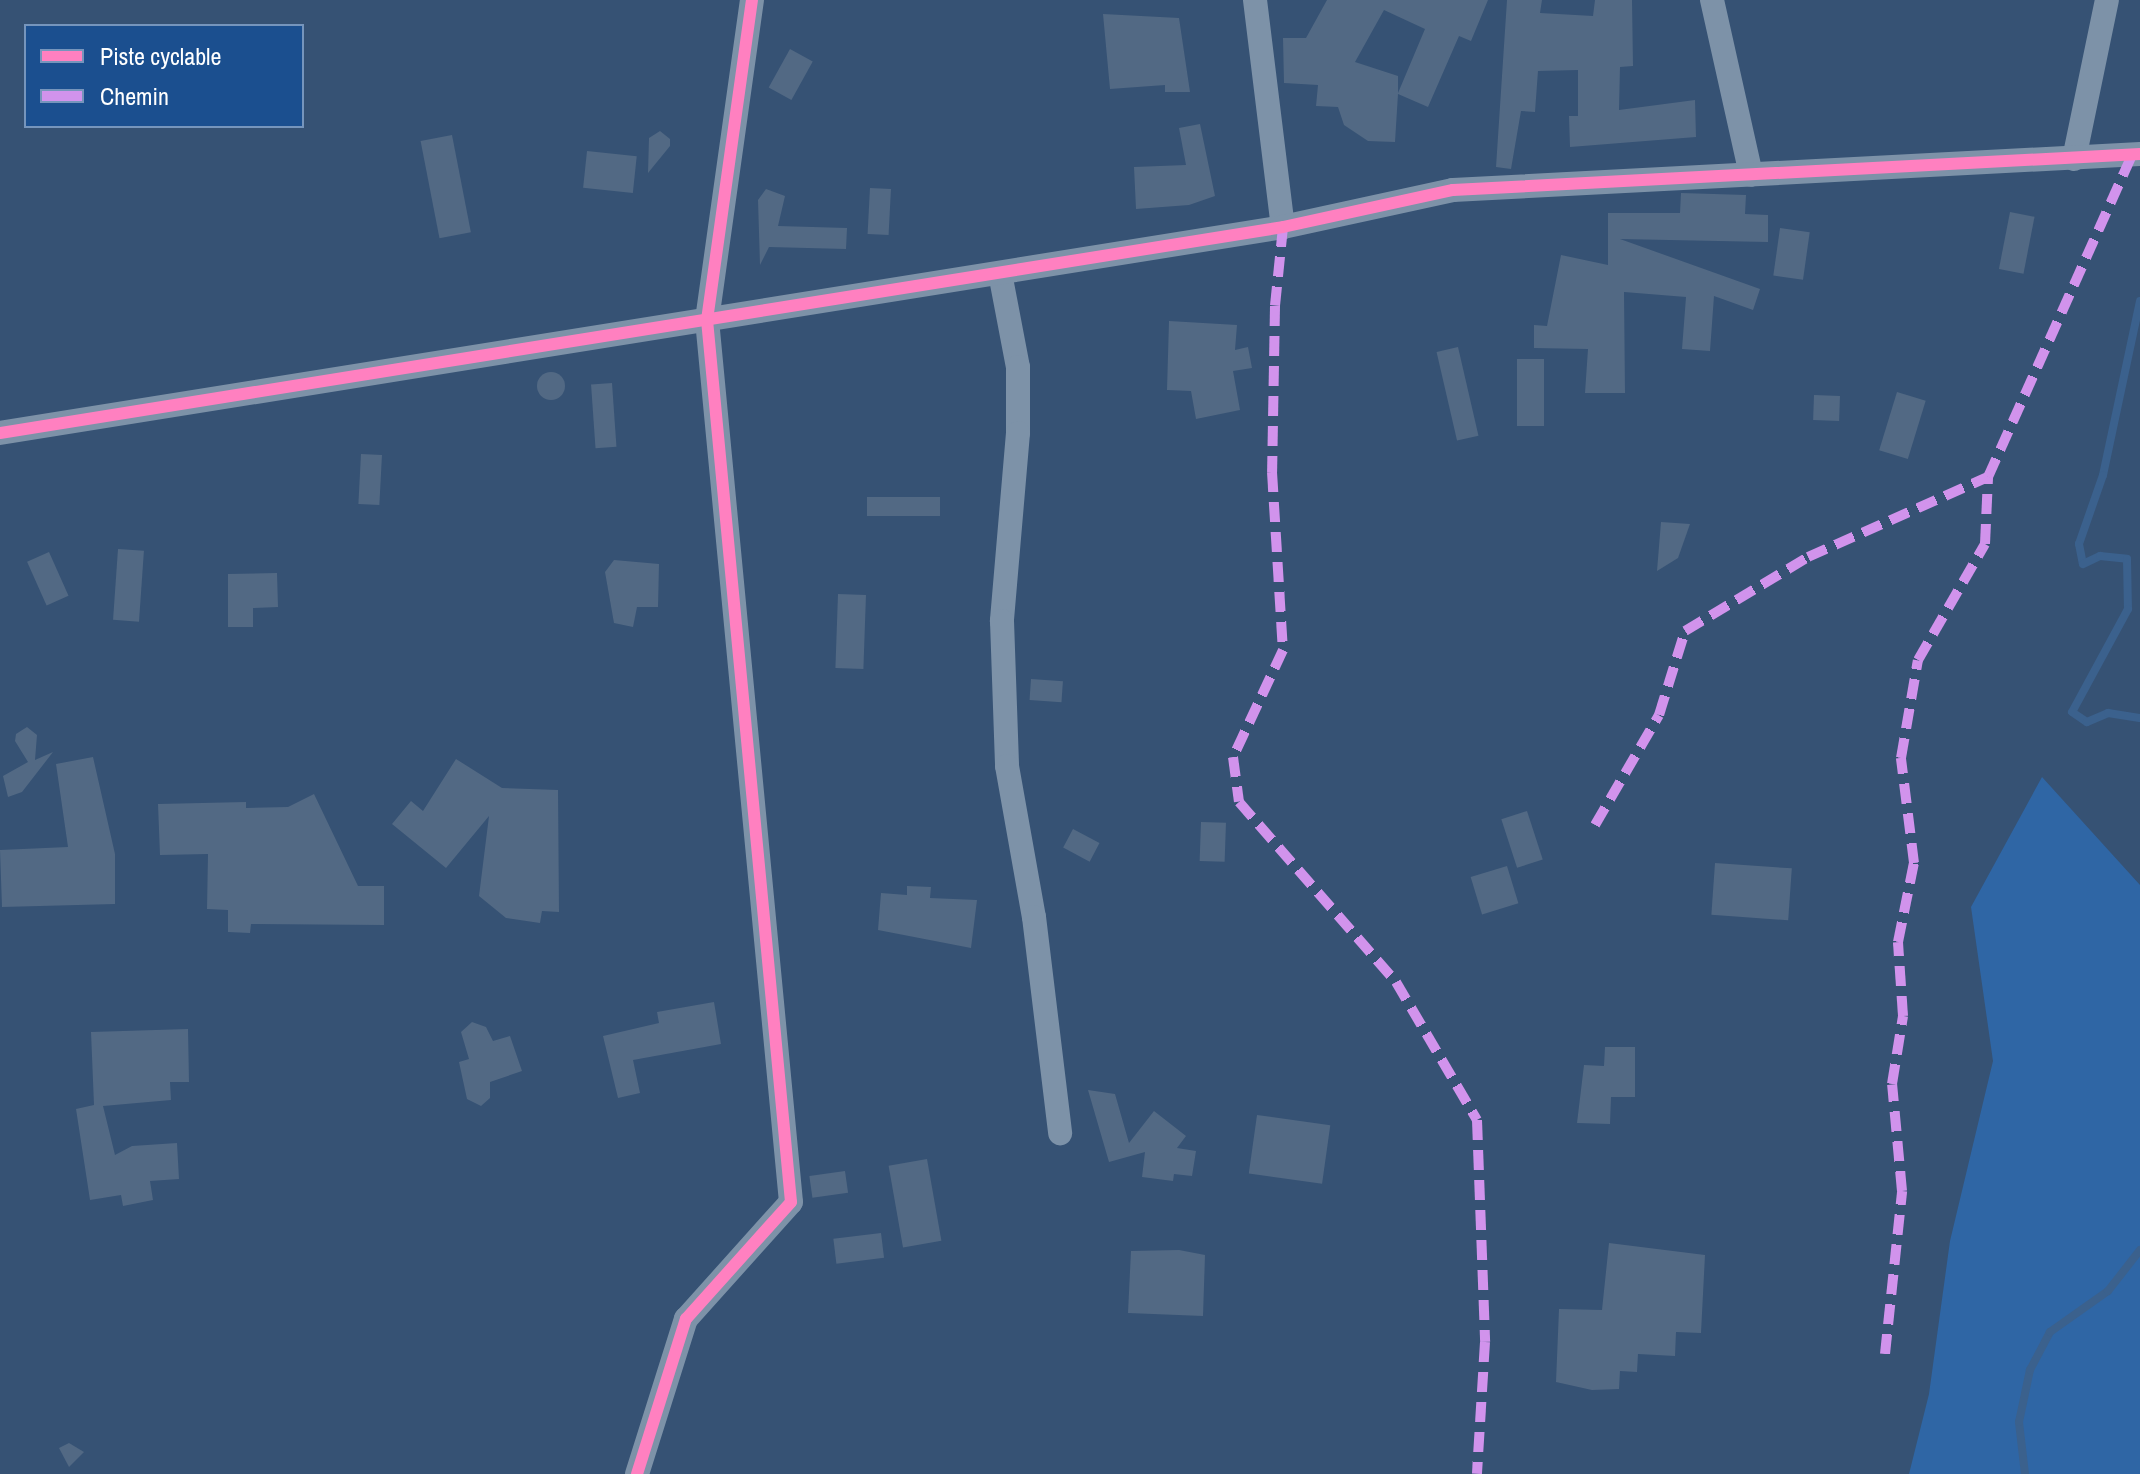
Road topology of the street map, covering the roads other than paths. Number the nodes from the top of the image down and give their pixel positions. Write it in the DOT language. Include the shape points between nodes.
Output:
graph roads {
  1 [pos="752,0"];
  2 [pos="1255,0"];
  3 [pos="1712,0"];
  4 [pos="2107,0"];
  5 [pos="2140,154"];
  6 [pos="2074,159"];
  7 [pos="1751,175"];
  8 [pos="1283,227"];
  9 [pos="1000,273"];
  10 [pos="707,320"];
  11 [pos="0,433"];
  12 [pos="1060,1133"];
  13 [pos="637,1474"];
  1 -- 10 [label="street"];
  2 -- 8 [label="street"];
  3 -- 7 [label="street"];
  4 -- 6 [label="street"];
  5 -- 6 [label="street"];
  6 -- 7 [label="street"];
  7 -- 8 [label="street" via="1453,190"];
  8 -- 9 [label="street"];
  9 -- 10 [label="street"];
  9 -- 12 [label="street" via="1018,367 1018,433 1002,621 1007,766 1034,917"];
  10 -- 11 [label="street"];
  10 -- 13 [label="street" via="791,1202 686,1319"];
}
